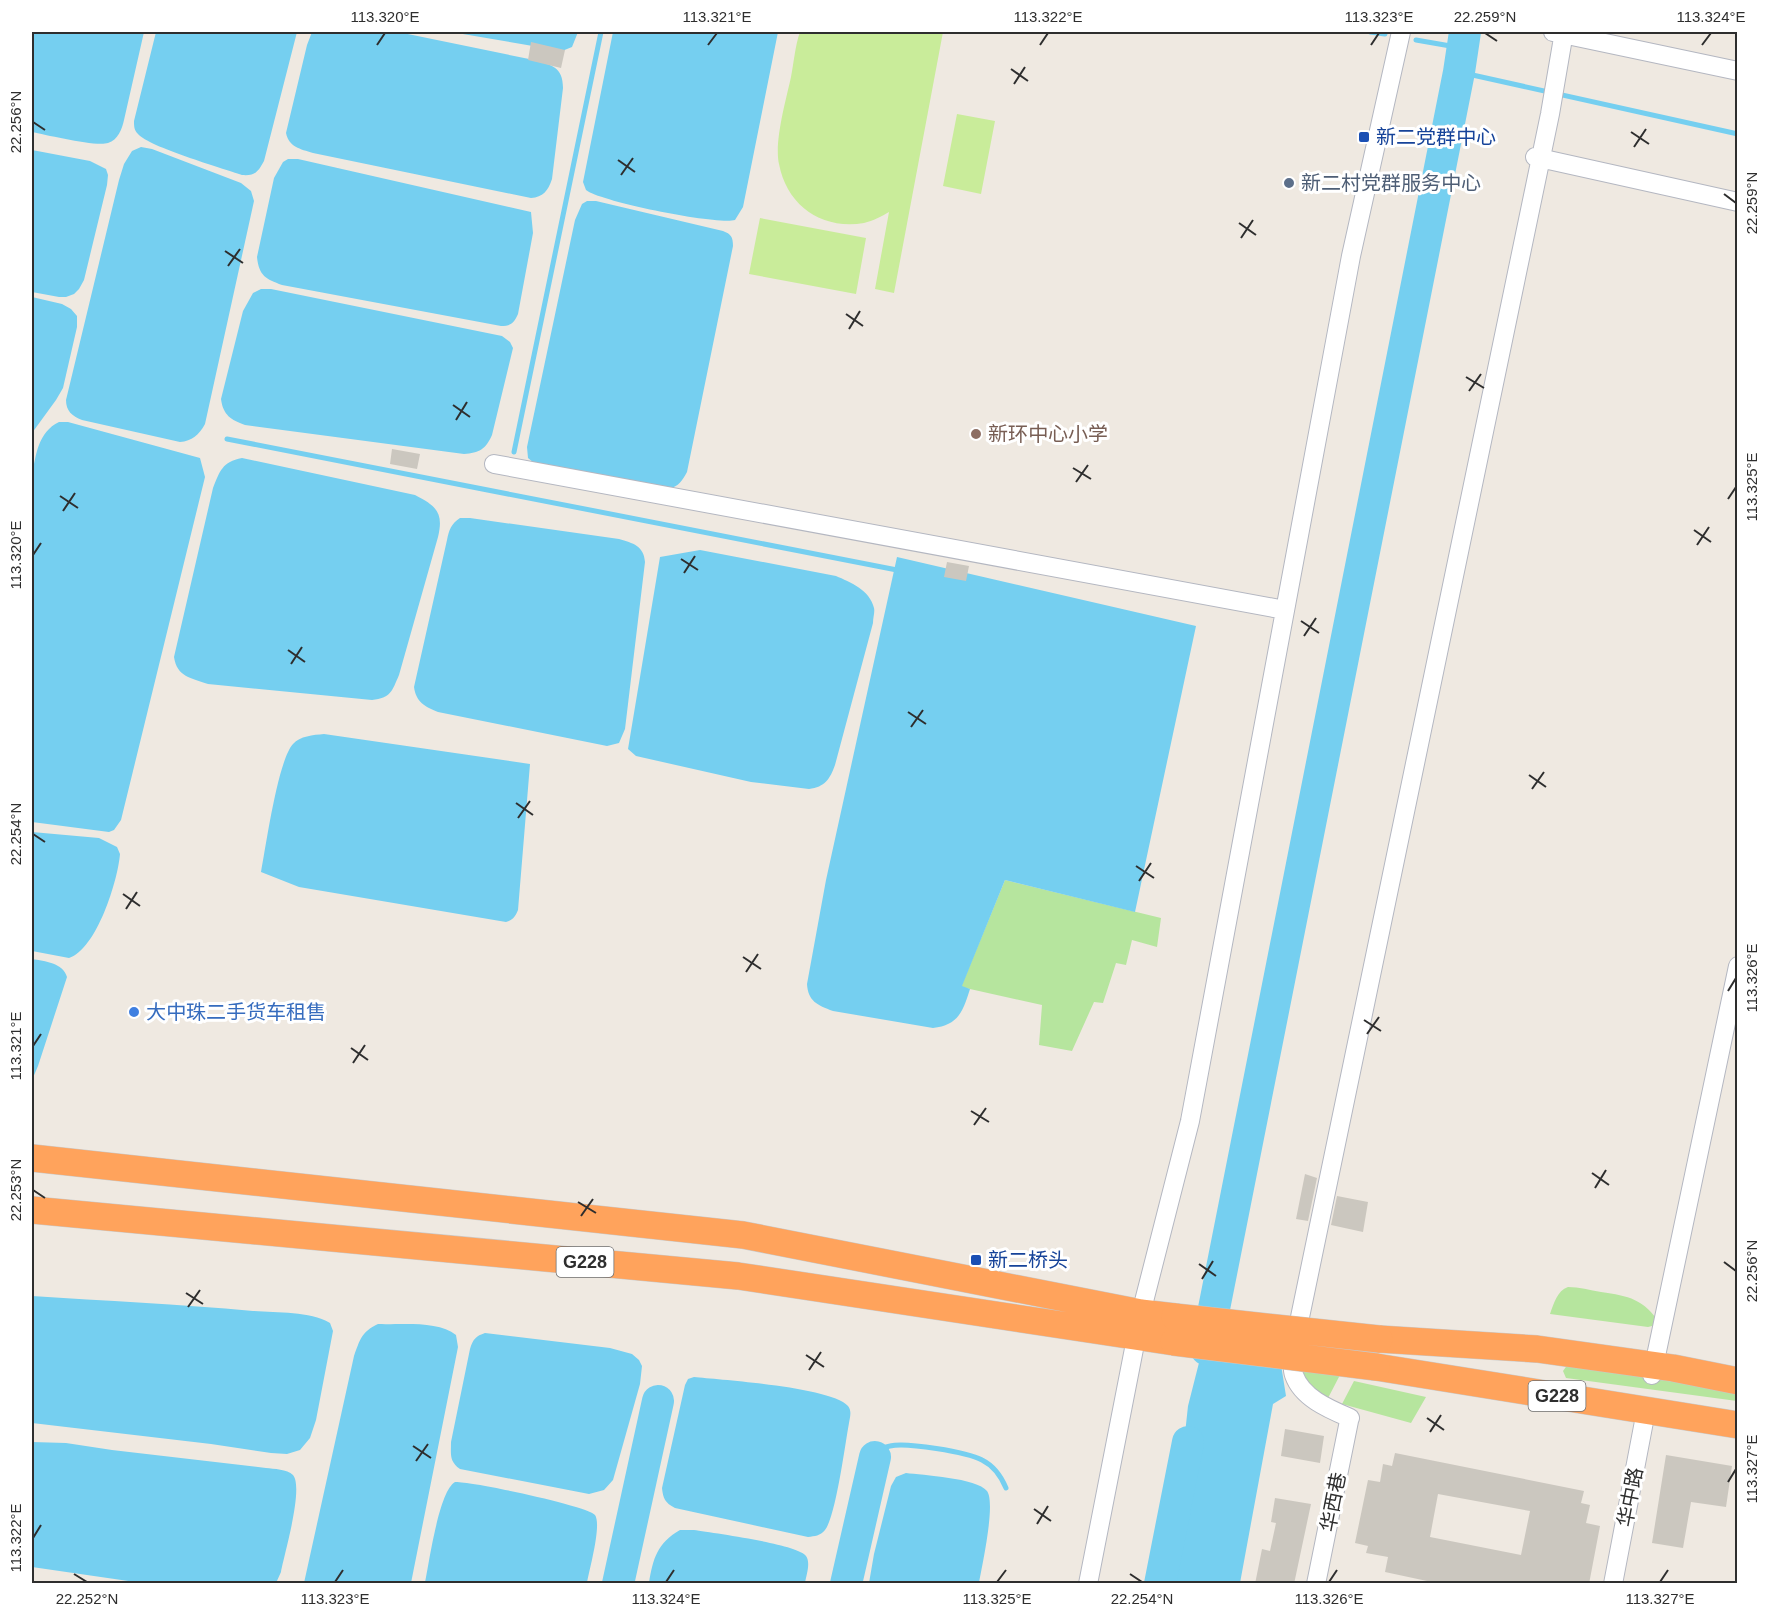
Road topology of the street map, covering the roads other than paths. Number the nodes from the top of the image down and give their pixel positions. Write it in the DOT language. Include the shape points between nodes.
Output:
graph roads {
  1 [pos="1401,32"];
  2 [pos="1551,32"];
  3 [pos="1564,32"];
  4 [pos="1737,71"];
  5 [pos="1535,157"];
  6 [pos="1737,202"];
  7 [pos="494,464"];
  8 [pos="1285,610"];
  9 [pos="1737,966"];
  10 [pos="32,1158"];
  11 [pos="32,1210"];
  12 [pos="1139,1325"];
  13 [pos="1175,1329"];
  14 [pos="1652,1375"];
  15 [pos="1737,1381"];
  16 [pos="1646,1411"];
  17 [pos="1737,1425"];
  18 [pos="1088,1584"];
  19 [pos="1316,1584"];
  20 [pos="1613,1584"];
  1 -- 8 [label="street" via="1351,256"];
  2 -- 4 [label="street"];
  3 -- 19 [label="street, 华西巷" via="1294,1346 1294,1374 1299,1384 1322,1405 1350,1420"];
  5 -- 6 [label="street"];
  7 -- 8 [label="street"];
  8 -- 12 [label="street" via="1190,1121"];
  9 -- 14 [label="street"];
  10 -- 12 [label="highway, G228" via="743,1235"];
  11 -- 12 [label="highway, G228" via="738,1276"];
  12 -- 13 [label="highway, G228"];
  12 -- 18 [label="street"];
  13 -- 15 [label="highway, G228, bridge" via="1537,1349"];
  13 -- 16 [label="highway, G228, bridge"];
  16 -- 17 [label="highway, G228"];
  16 -- 20 [label="street, 华中路"];
}
